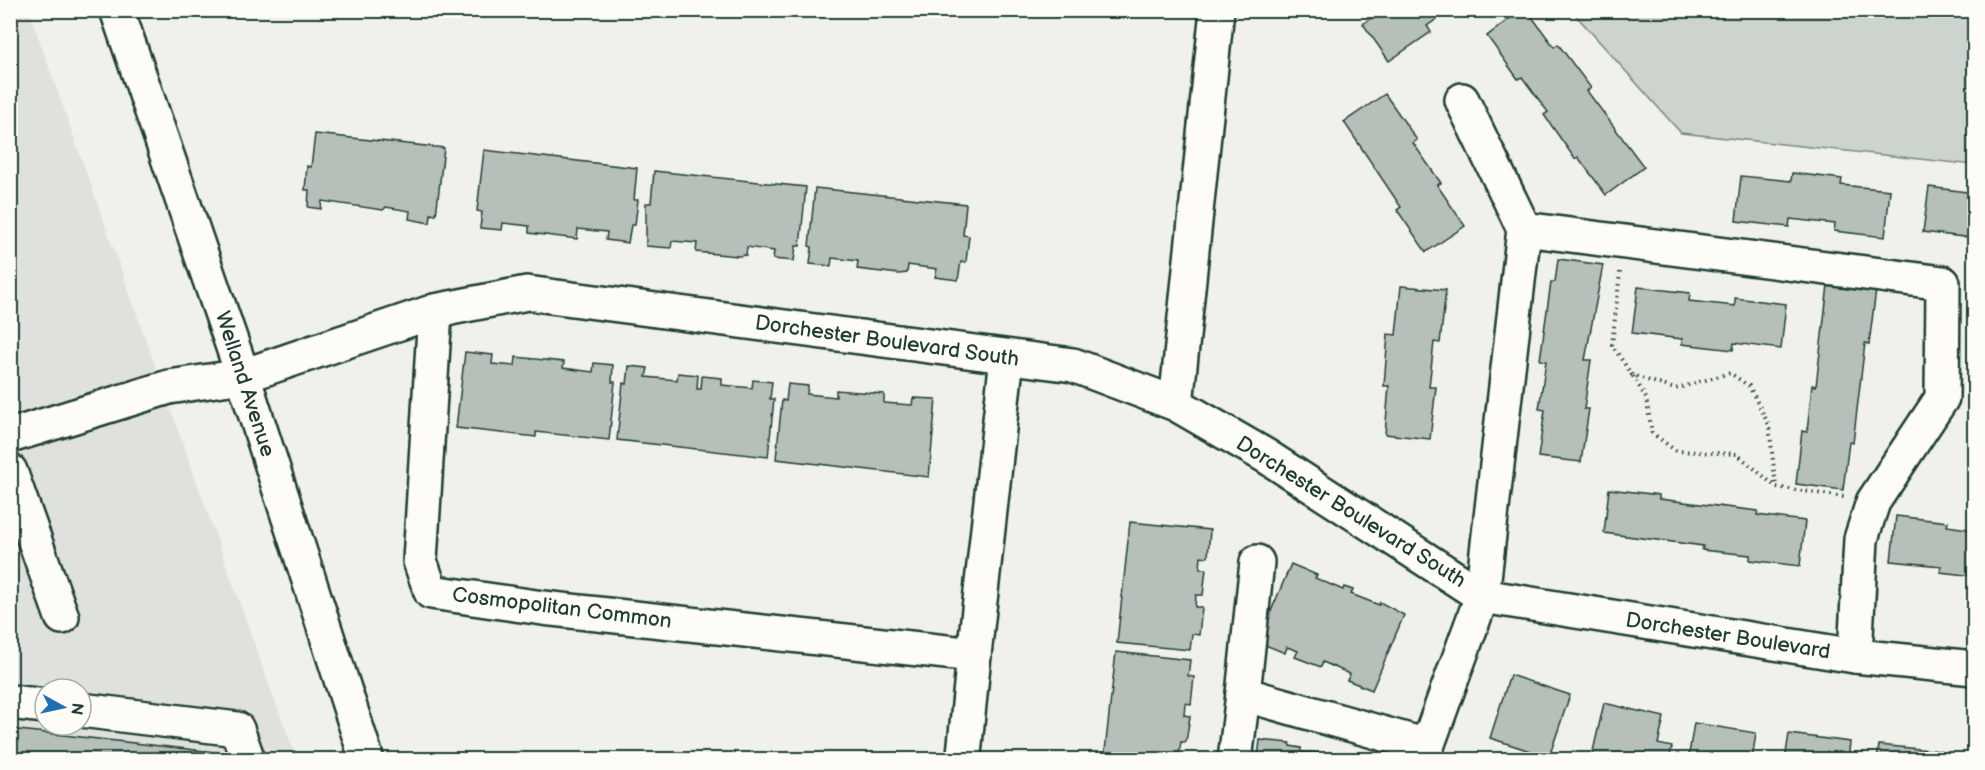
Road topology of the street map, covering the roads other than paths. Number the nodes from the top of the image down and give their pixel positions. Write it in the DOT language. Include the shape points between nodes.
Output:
graph roads {
  1 [pos="117,10"];
  2 [pos="1217,10"];
  3 [pos="1462,100"];
  4 [pos="1524,229"];
  5 [pos="435,311"];
  6 [pos="1007,357"];
  7 [pos="243,376"];
  8 [pos="1176,404"];
  9 [pos="10,436"];
  10 [pos="10,471"];
  11 [pos="1257,562"];
  12 [pos="1482,596"];
  13 [pos="62,617"];
  14 [pos="974,655"];
  15 [pos="1856,657"];
  16 [pos="1974,668"];
  17 [pos="1243,694"];
  18 [pos="10,702"];
  19 [pos="33,705"];
  20 [pos="93,711"];
  21 [pos="1424,753"];
  22 [pos="964,754"];
  23 [pos="248,759"];
  24 [pos="367,759"];
  25 [pos="1235,759"];
  1 -- 7 [label="street, Welland Avenue"];
  2 -- 8 [label="street"];
  3 -- 4 [label="street"];
  4 -- 12 [label="street"];
  4 -- 15 [label="street" via="1942,283 1942,398 1873,502 1861,538"];
  5 -- 6 [label="street, Dorchester Boulevard South" via="527,293"];
  5 -- 7 [label="street, Dorchester Boulevard South"];
  5 -- 14 [label="street, Cosmopolitan Common" via="420,561 431,592"];
  6 -- 8 [label="street, Dorchester Boulevard South" via="1073,365"];
  6 -- 14 [label="street"];
  7 -- 9 [label="street, Dorchester Boulevard South" via="169,387"];
  7 -- 24 [label="street, Welland Avenue"];
  8 -- 12 [label="street, Dorchester Boulevard South" via="1266,456"];
  10 -- 13 [label="street"];
  11 -- 17 [label="street"];
  12 -- 15 [label="street, Dorchester Boulevard"];
  12 -- 21 [label="street"];
  14 -- 22 [label="street"];
  15 -- 16 [label="street, Dorchester Boulevard"];
  17 -- 21 [label="street"];
  17 -- 25 [label="street"];
  18 -- 19 [label="street"];
  20 -- 23 [label="street" via="237,729"];
}
